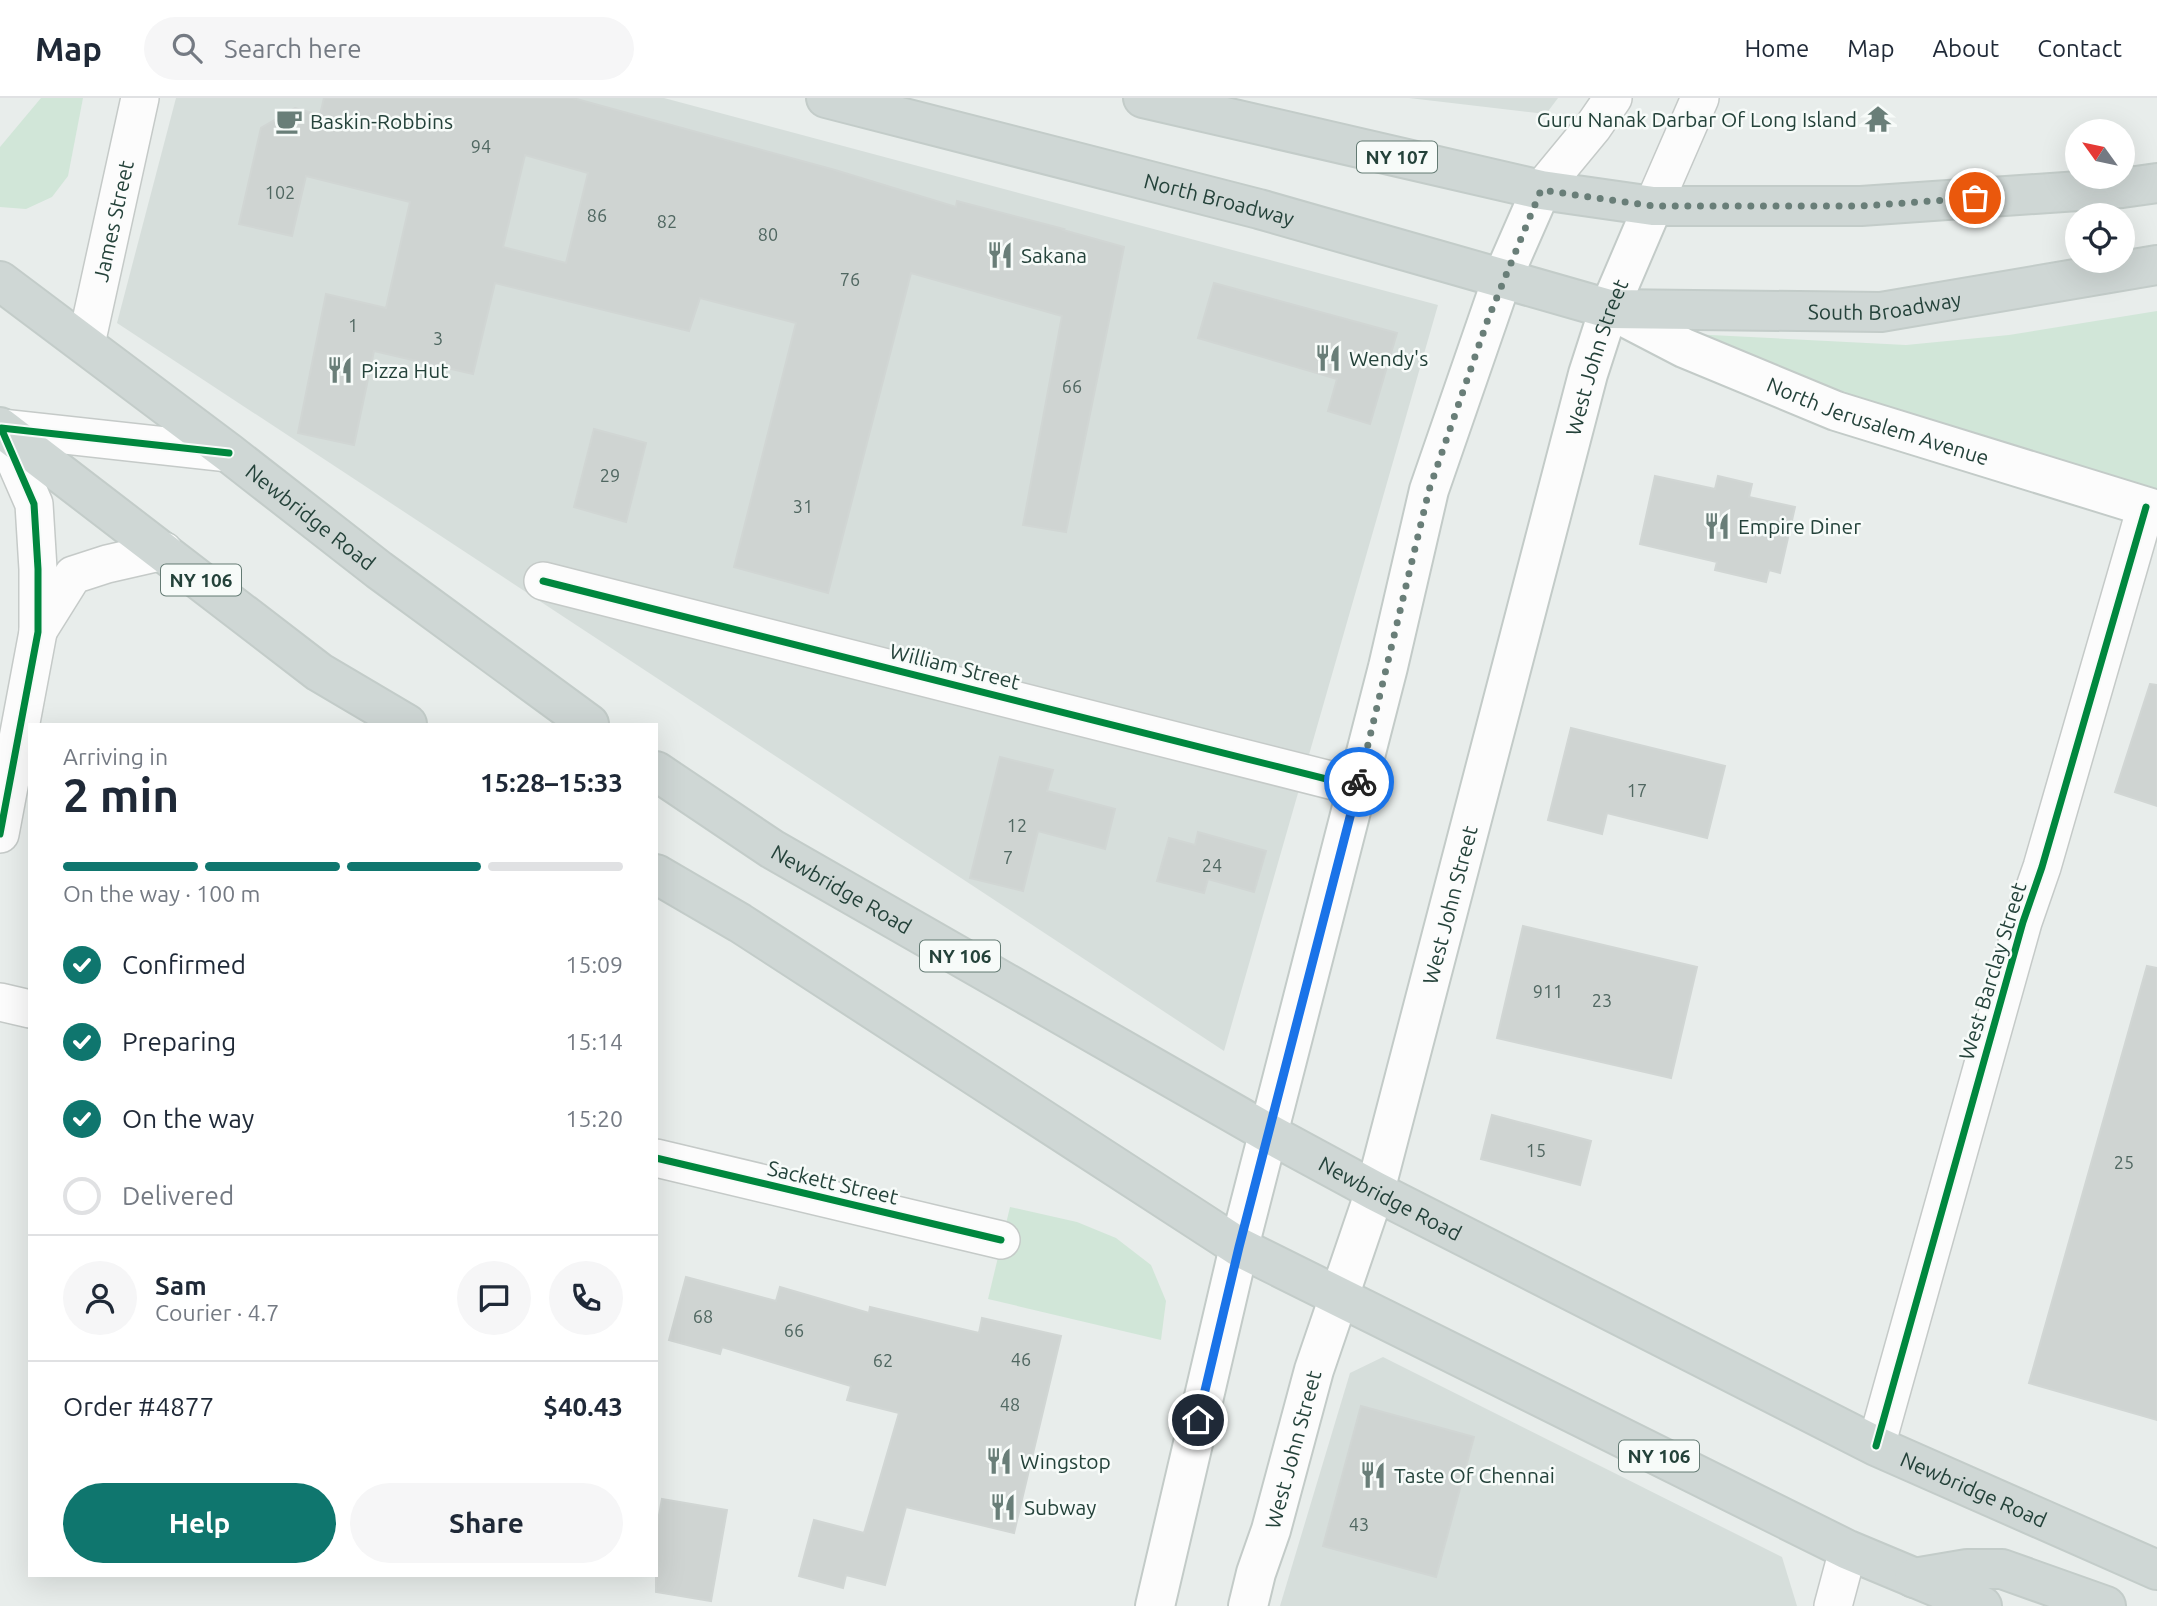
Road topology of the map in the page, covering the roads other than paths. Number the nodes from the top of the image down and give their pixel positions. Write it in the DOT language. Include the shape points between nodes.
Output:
graph roads {
  1 [pos="140,98"];
  2 [pos="827,98"];
  3 [pos="1613,98"];
  4 [pos="1700,98"];
  5 [pos="1152,99"];
  6 [pos="2157,183"];
  7 [pos="1541,190"];
  8 [pos="1653,206"];
  9 [pos="2157,265"];
  10 [pos="1503,279"];
  11 [pos="0,281"];
  12 [pos="1609,309"];
  13 [pos="86,344"];
  14 [pos="1,427"];
  15 [pos="229,453"];
  16 [pos="2151,508"];
  17 [pos="164,551"];
  18 [pos="543,581"];
  19 [pos="38,632"];
  20 [pos="405,723"];
  21 [pos="588,723"];
  22 [pos="658,772"];
  23 [pos="1358,787"];
  24 [pos="0,834"];
  25 [pos="658,875"];
  26 [pos="0,1002"];
  27 [pos="28,1009"];
  28 [pos="1268,1133"];
  29 [pos="658,1158"];
  30 [pos="1375,1191"];
  31 [pos="1001,1240"];
  32 [pos="1239,1247"];
  33 [pos="1340,1297"];
  34 [pos="1876,1446"];
  35 [pos="1848,1550"];
  36 [pos="2157,1570"];
  37 [pos="1914,1578"];
  38 [pos="1155,1606"];
  39 [pos="1248,1606"];
  40 [pos="1833,1606"];
  41 [pos="1982,1606"];
  42 [pos="2106,1606"];
  1 -- 13 [label="street, James Street"];
  2 -- 10 [label="main road, North Broadway" via="1259,209"];
  3 -- 7 [label="street"];
  4 -- 8 [label="street"];
  5 -- 7 [label="main road, NY 107"];
  6 -- 8 [label="main road, NY 107" via="1861,206"];
  7 -- 8 [label="main road, NY 107"];
  7 -- 10 [label="main road"];
  8 -- 12 [label="main road, West John Street"];
  9 -- 12 [label="main road, South Broadway" via="1881,312"];
  10 -- 12 [label="main road, North Broadway"];
  10 -- 23 [label="main road" via="1429,490"];
  11 -- 13 [label="main road, Newbridge Road"];
  12 -- 16 [label="main road, North Jerusalem Avenue" via="1684,348 1836,411"];
  12 -- 30 [label="main road, West John Street" via="1588,374"];
  13 -- 15 [label="main road, Newbridge Road"];
  14 -- 15 [label="street"];
  14 -- 17 [label="main road, NY 106"];
  14 -- 19 [label="street" via="34,504"];
  15 -- 21 [label="main road, Newbridge Road"];
  16 -- 34 [label="street, West Barclay Street" via="2023,922"];
  17 -- 19 [label="street" via="73,575"];
  17 -- 20 [label="main road, NY 106" via="319,672"];
  18 -- 23 [label="street, William Street"];
  19 -- 24 [label="street"];
  22 -- 28 [label="main road, Newbridge Road / NY 106" via="772,849"];
  23 -- 28 [label="main road"];
  25 -- 32 [label="main road, NY 106" via="740,923"];
  26 -- 27 [label="street"];
  28 -- 30 [label="main road, Newbridge Road / NY 106"];
  28 -- 32 [label="main road"];
  29 -- 31 [label="street, Sackett Street"];
  30 -- 33 [label="main road, West John Street"];
  30 -- 34 [label="main road, Newbridge Road / NY 106"];
  32 -- 33 [label="main road, NY 106"];
  32 -- 38 [label="main road"];
  33 -- 35 [label="main road, NY 106"];
  33 -- 39 [label="main road, West John Street" via="1314,1370"];
  34 -- 36 [label="main road, Newbridge Road / NY 106"];
  35 -- 37 [label="main road, NY 106"];
  35 -- 40 [label="street"];
  37 -- 41 [label="main road, NY 106"];
  37 -- 42 [label="main road" via="1967,1569 2002,1569"];
}
